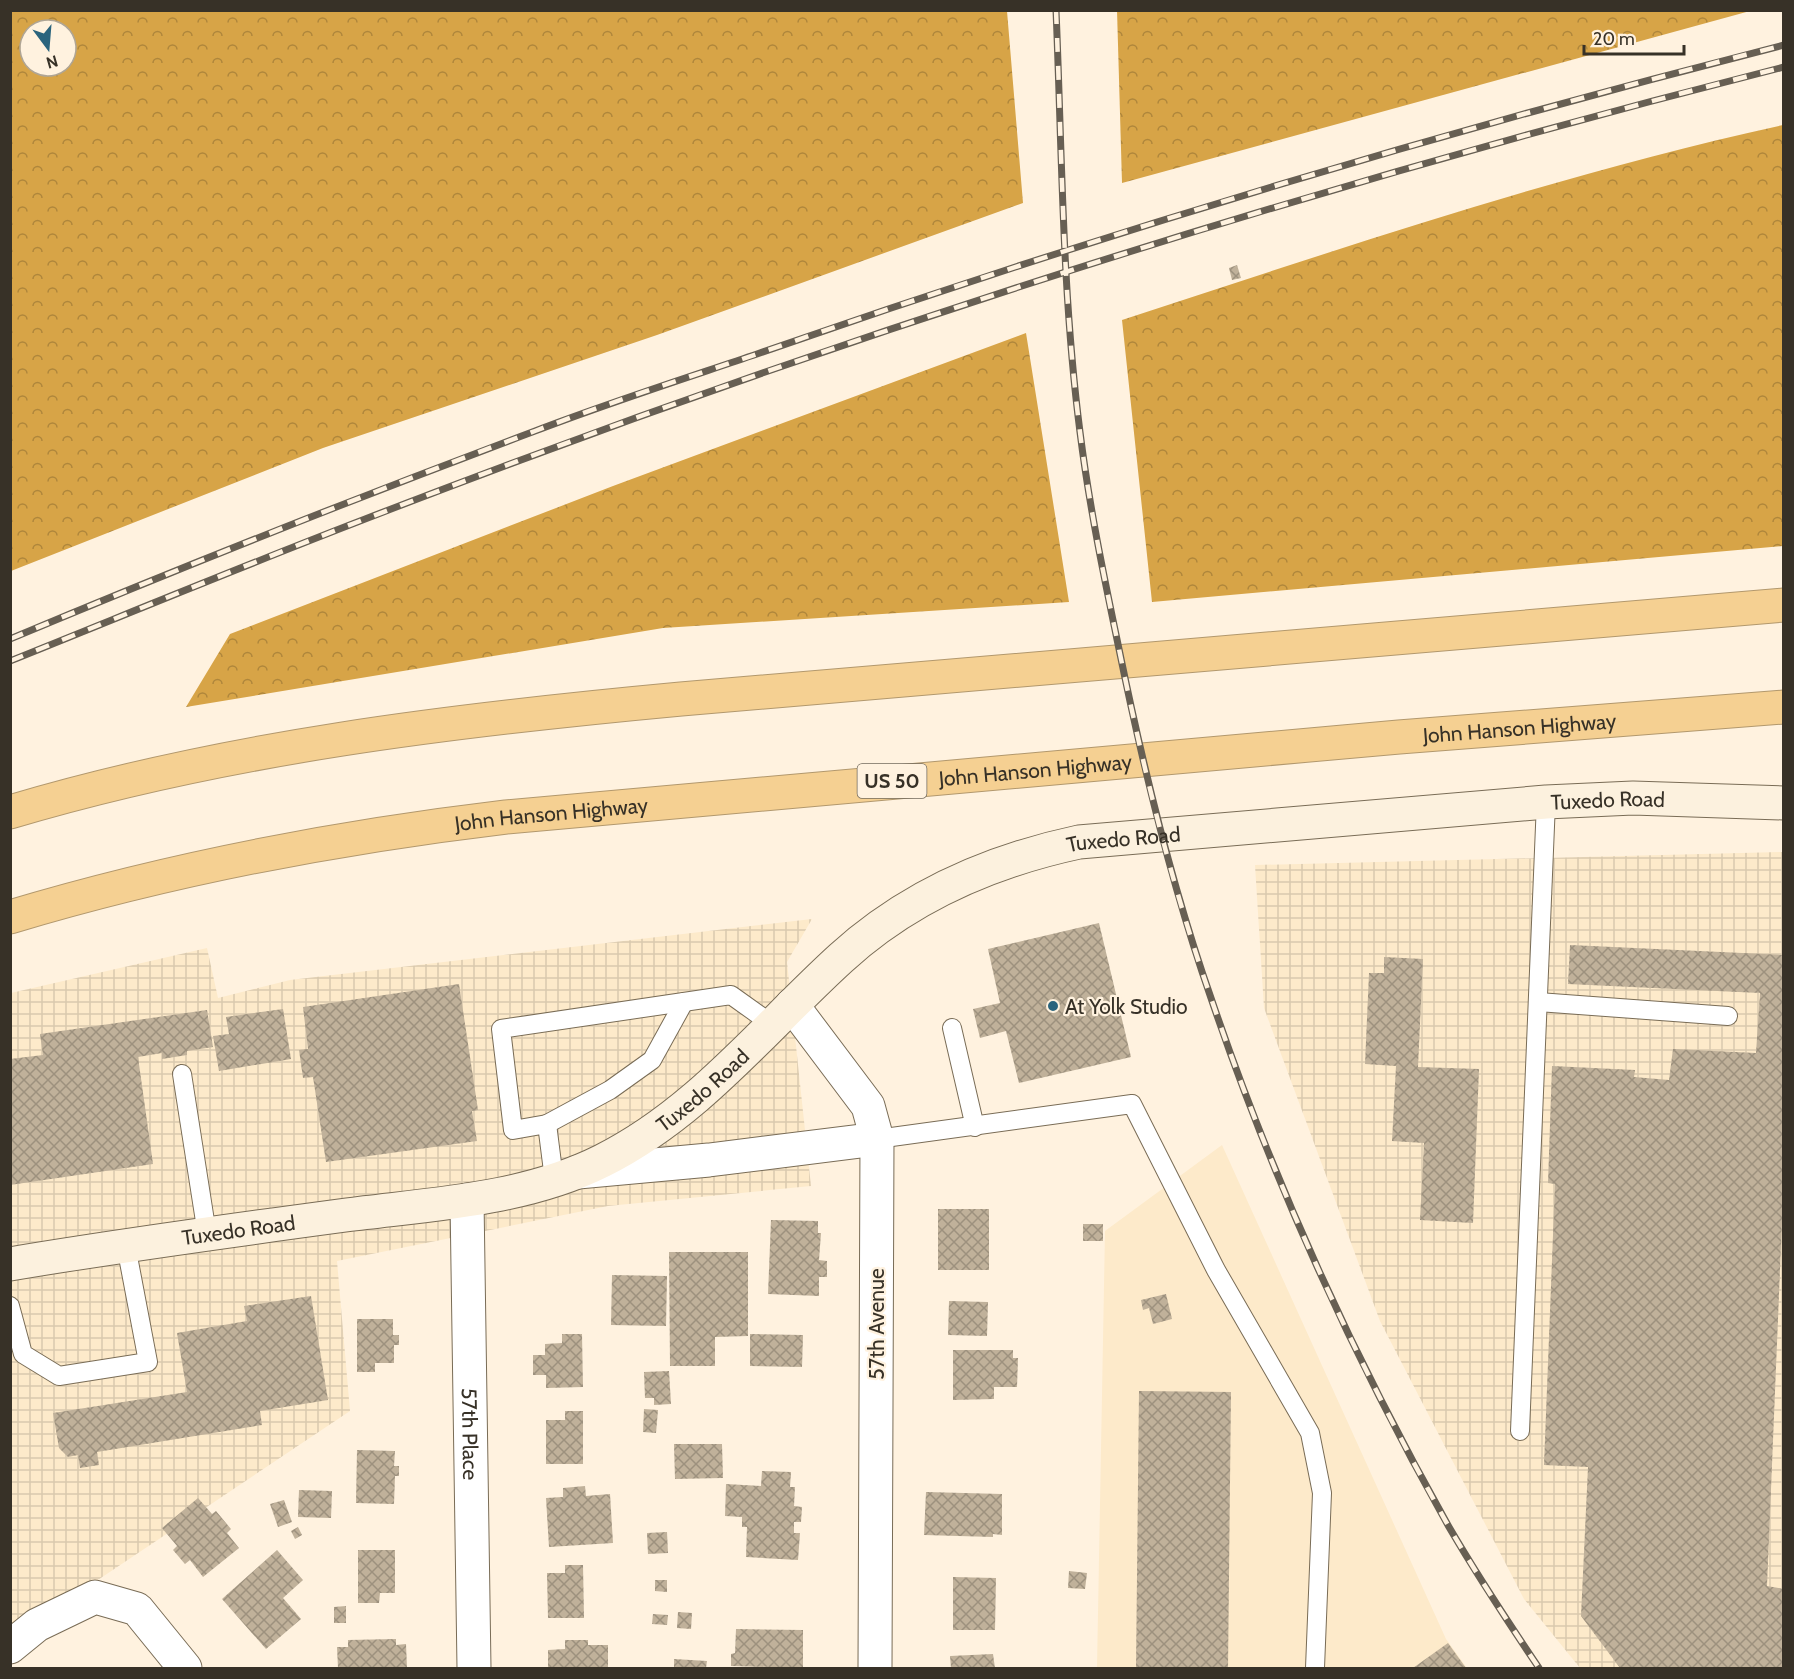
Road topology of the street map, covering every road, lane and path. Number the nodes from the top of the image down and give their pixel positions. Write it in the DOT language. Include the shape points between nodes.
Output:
graph roads {
  1 [pos="1784,605"];
  2 [pos="1784,707"];
  3 [pos="1546,801"];
  4 [pos="1784,803"];
  5 [pos="10,812"];
  6 [pos="10,917"];
  7 [pos="684,1002"];
  8 [pos="1538,1002"];
  9 [pos="783,1015"];
  10 [pos="1728,1016"];
  11 [pos="952,1028"];
  12 [pos="182,1074"];
  13 [pos="547,1124"];
  14 [pos="975,1127"];
  15 [pos="877,1139"];
  16 [pos="562,1176"];
  17 [pos="467,1200"];
  18 [pos="207,1234"];
  19 [pos="126,1246"];
  20 [pos="10,1264"];
  21 [pos="10,1306"];
  22 [pos="1520,1431"];
  23 [pos="10,1647"];
  24 [pos="185,1668"];
  25 [pos="474,1668"];
  26 [pos="876,1668"];
  27 [pos="1315,1668"];
  1 -- 5 [label="highway" via="514,716 240,757 141,777"];
  2 -- 6 [label="highway, John Hanson Highway / US 50" via="1399,737 495,818 253,855 165,874"];
  3 -- 4 [label="main road, Tuxedo Road" via="1633,798"];
  3 -- 8 [label="lane"];
  3 -- 9 [label="main road, Tuxedo Road" via="1079,842 1028,853 951,882 886,922 842,957"];
  7 -- 9 [label="lane" via="730,995"];
  7 -- 13 [label="lane" via="652,1060 610,1090"];
  7 -- 13 [label="lane" via="501,1029 513,1130"];
  8 -- 10 [label="lane"];
  8 -- 22 [label="lane"];
  9 -- 15 [label="street, 57th Avenue" via="868,1106"];
  9 -- 16 [label="main road, Tuxedo Road" via="709,1089 676,1115 621,1151"];
  11 -- 14 [label="lane"];
  12 -- 18 [label="lane"];
  13 -- 16 [label="lane"];
  14 -- 15 [label="lane"];
  14 -- 27 [label="lane" via="1132,1104 1216,1270 1312,1441 1322,1493"];
  15 -- 16 [label="street, Tuxedo Road"];
  15 -- 26 [label="street, 57th Avenue"];
  16 -- 17 [label="main road, Tuxedo Road" via="516,1191"];
  17 -- 18 [label="main road, Tuxedo Road"];
  17 -- 25 [label="street, 57th Place"];
  18 -- 19 [label="main road, Tuxedo Road"];
  19 -- 20 [label="main road, Tuxedo Road"];
  19 -- 21 [label="lane" via="148,1362 59,1376 23,1354"];
  23 -- 24 [label="street" via="37,1625 95,1597 137,1609"];
}
